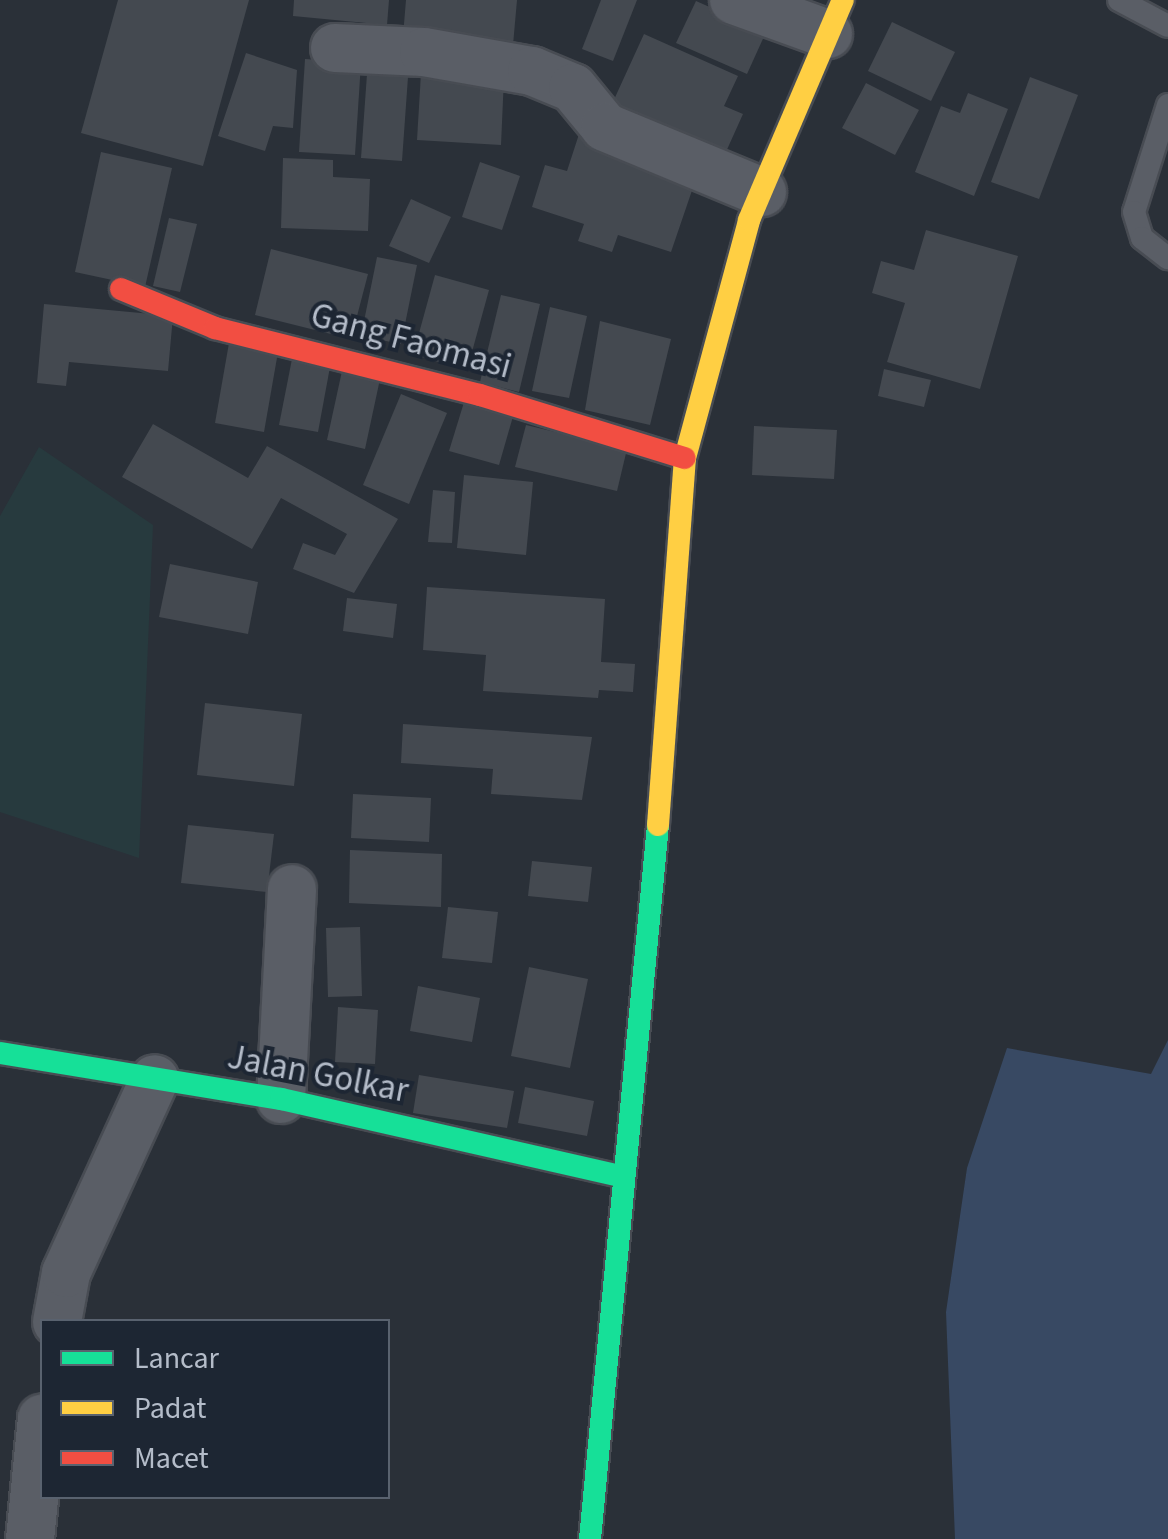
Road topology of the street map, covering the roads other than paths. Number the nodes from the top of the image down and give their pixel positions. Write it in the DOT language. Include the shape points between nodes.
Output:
graph roads {
  1 [pos="734,0"];
  2 [pos="1119,0"];
  3 [pos="836,17"];
  4 [pos="1168,26"];
  5 [pos="335,48"];
  6 [pos="1168,105"];
  7 [pos="762,192"];
  8 [pos="1168,258"];
  9 [pos="121,288"];
  10 [pos="684,458"];
  11 [pos="292,889"];
  12 [pos="0,1053"];
  13 [pos="155,1079"];
  14 [pos="280,1099"];
  15 [pos="620,1176"];
  16 [pos="58,1319"];
  17 [pos="40,1438"];
  18 [pos="30,1539"];
  19 [pos="590,1539"];
  1 -- 3 [label="street"];
  2 -- 4 [label="lane"];
  3 -- 7 [label="main road"];
  5 -- 7 [label="street" via="424,52 532,70 572,88 605,127"];
  6 -- 8 [label="lane" via="1134,212 1142,238"];
  7 -- 10 [label="main road" via="723,303"];
  9 -- 10 [label="main road, Gang Faomasi" via="216,328 480,394"];
  10 -- 15 [label="main road" via="656,853"];
  11 -- 14 [label="street"];
  12 -- 13 [label="main road, Jalan Golkar"];
  13 -- 14 [label="main road, Jalan Golkar"];
  13 -- 16 [label="street" via="66,1273"];
  14 -- 15 [label="main road, Jalan Golkar"];
  15 -- 19 [label="main road"];
  17 -- 18 [label="street"];
}
